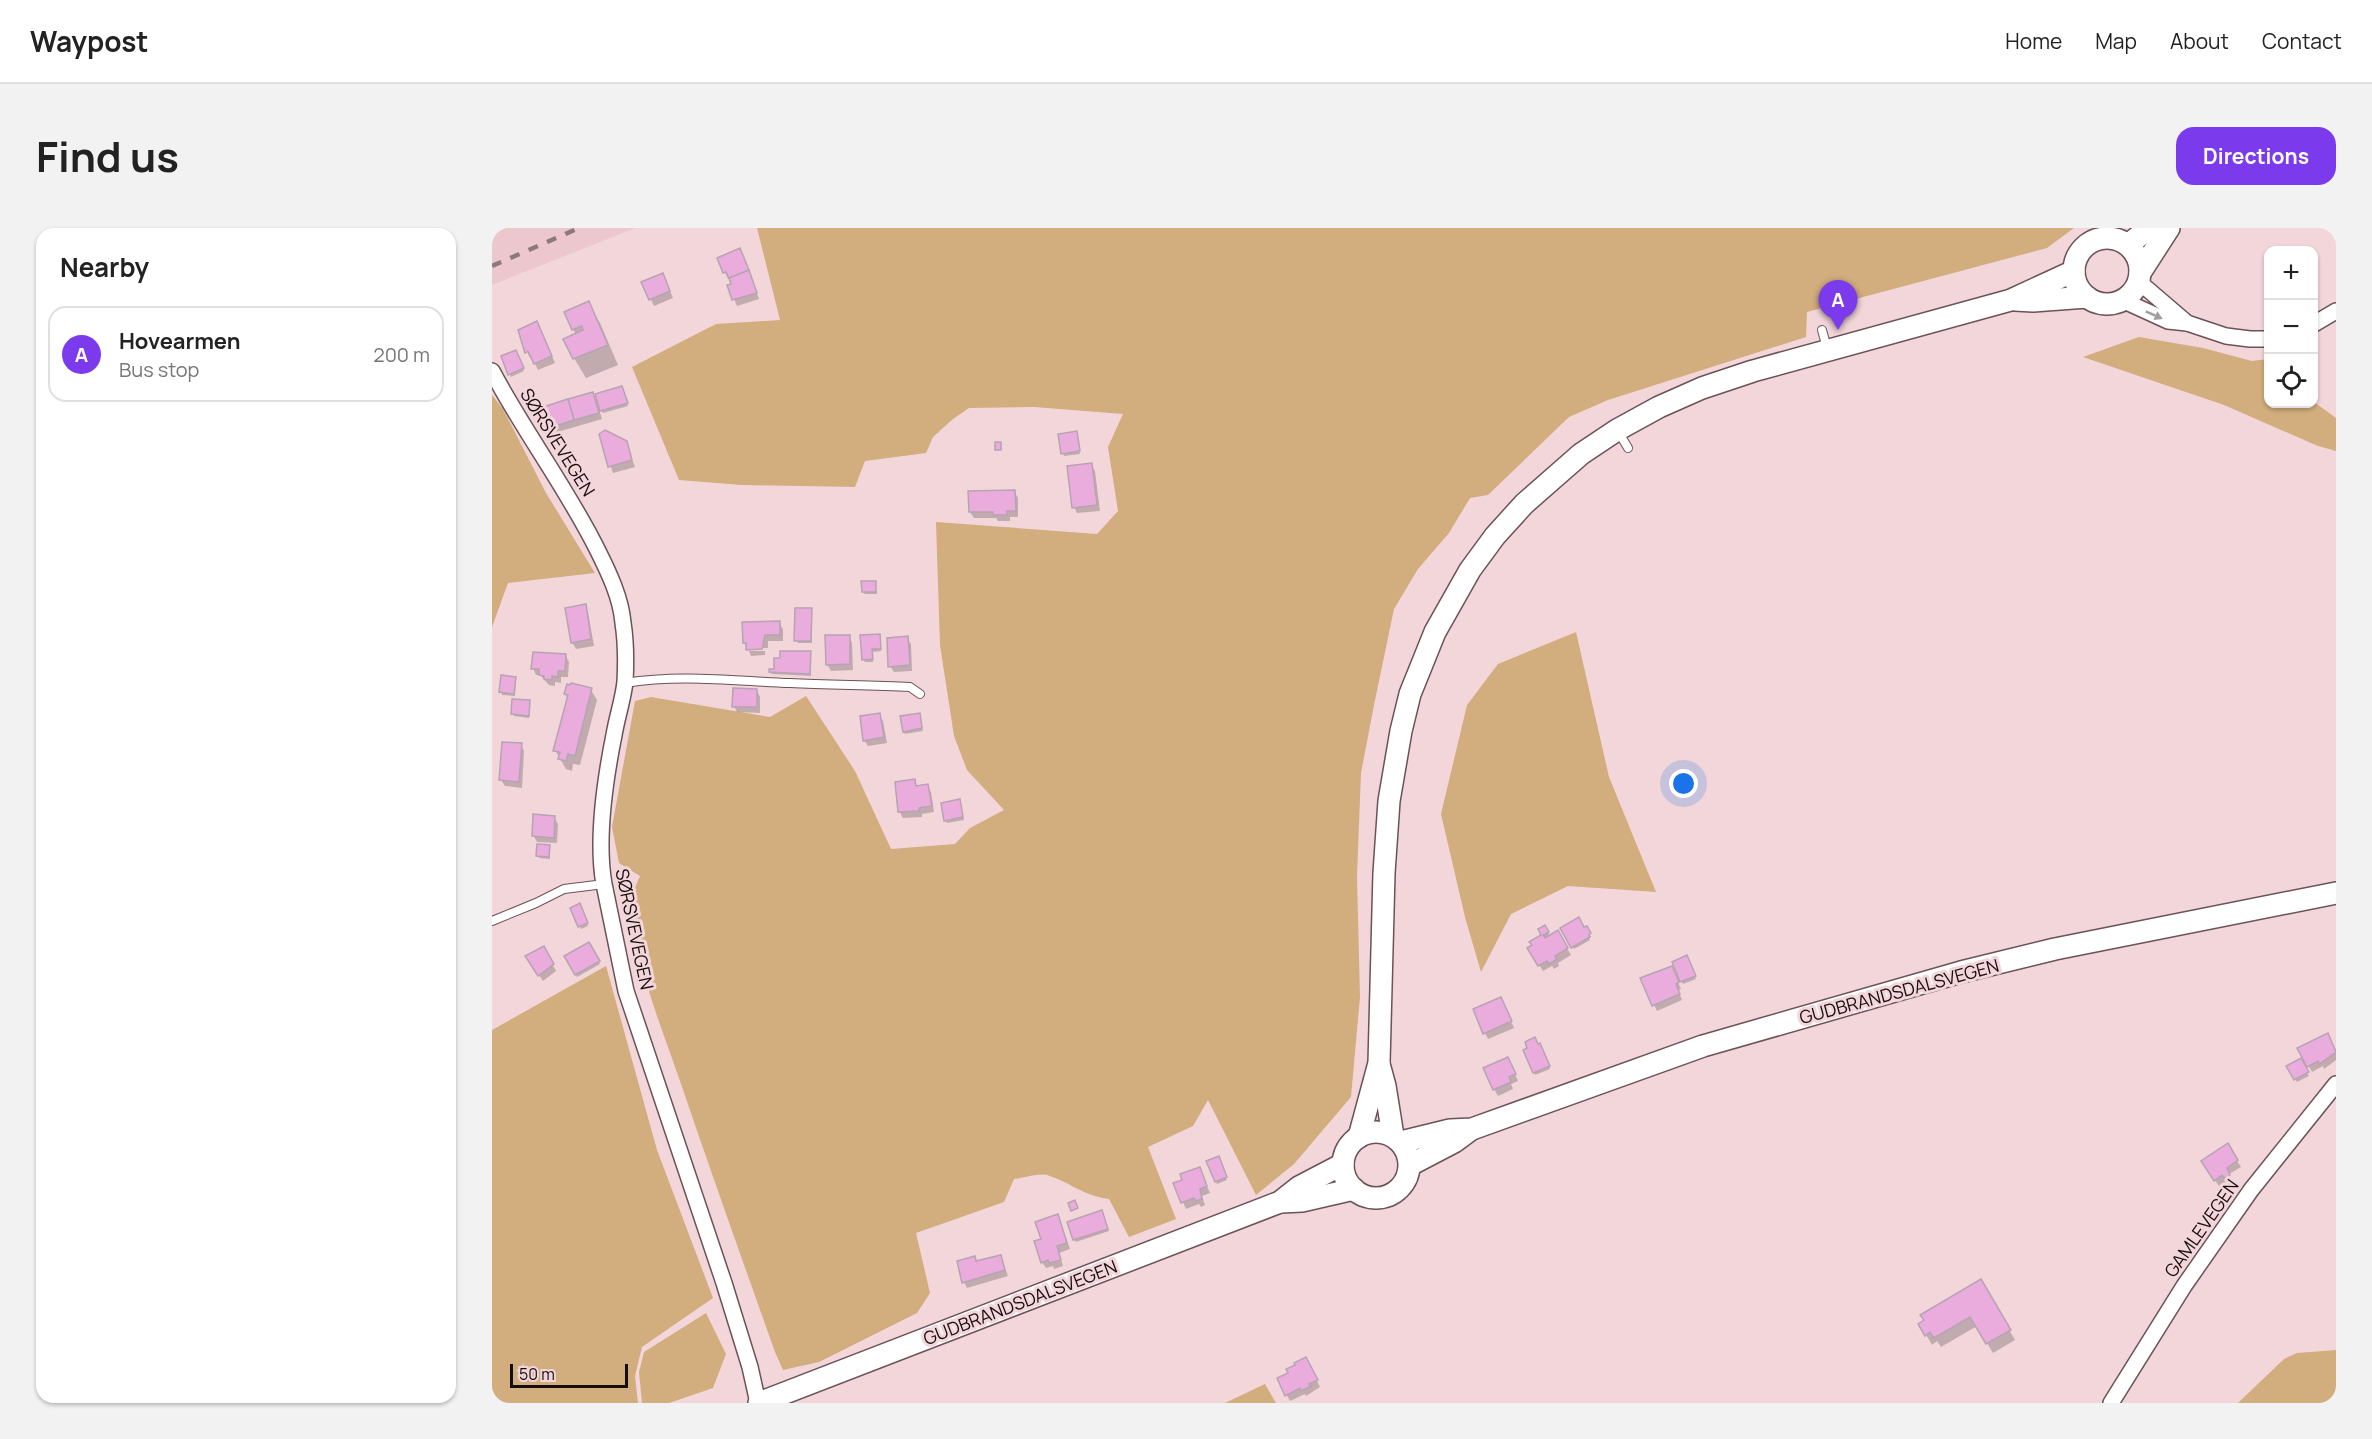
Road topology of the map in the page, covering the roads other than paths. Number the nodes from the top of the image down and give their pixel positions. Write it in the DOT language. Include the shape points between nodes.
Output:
graph roads {
  1 [pos="2149,228"];
  2 [pos="2169,228"];
  3 [pos="2128,245"];
  4 [pos="2074,271"];
  5 [pos="2139,277"];
  6 [pos="2087,297"];
  7 [pos="2011,300"];
  8 [pos="2122,300"];
  9 [pos="2336,311"];
  10 [pos="2318,321"];
  11 [pos="2187,323"];
  12 [pos="2264,339"];
  13 [pos="492,371"];
  14 [pos="625,682"];
  15 [pos="920,694"];
  16 [pos="604,884"];
  17 [pos="2336,893"];
  18 [pos="492,921"];
  19 [pos="1379,1063"];
  20 [pos="2336,1084"];
  21 [pos="1472,1129"];
  22 [pos="1359,1137"];
  23 [pos="1397,1139"];
  24 [pos="1343,1164"];
  25 [pos="1410,1165"];
  26 [pos="1354,1189"];
  27 [pos="1280,1202"];
  28 [pos="758,1403"];
  29 [pos="2111,1403"];
  1 -- 3 [label="main road"];
  2 -- 5 [label="main road"];
  3 -- 4 [label="main road" via="2109,238 2093,241 2080,251"];
  3 -- 5 [label="main road" via="2138,259"];
  4 -- 6 [label="main road" via="2078,287"];
  4 -- 7 [label="main road"];
  5 -- 8 [label="main road" via="2133,292"];
  5 -- 11 [label="street"];
  6 -- 7 [label="main road"];
  6 -- 8 [label="main road" via="2100,304"];
  7 -- 19 [label="main road" via="1825,340 1659,407 1622,439 1581,454 1524,504 1496,536 1452,599 1420,668 1401,731 1389,801 1384,873"];
  8 -- 11 [label="street, one-way" via="2168,321"];
  9 -- 10 [label="street"];
  11 -- 12 [label="street" via="2226,336"];
  13 -- 14 [label="street, SØRSVEVEGEN" via="580,516 608,572 623,621"];
  14 -- 15 [label="lane" via="712,678 910,687"];
  14 -- 16 [label="street, SØRSVEVEGEN" via="604,807"];
  16 -- 18 [label="lane" via="564,889"];
  16 -- 28 [label="street, SØRSVEVEGEN" via="626,991 727,1294"];
  17 -- 21 [label="main road, GUDBRANDSDALSVEGEN" via="2055,949 1961,972 1703,1046"];
  19 -- 22 [label="main road"];
  19 -- 23 [label="main road"];
  20 -- 29 [label="street, GAMLEVEGEN" via="2252,1190 2184,1286"];
  21 -- 23 [label="main road, GUDBRANDSDALSVEGEN"];
  21 -- 25 [label="main road, GUDBRANDSDALSVEGEN"];
  22 -- 23 [label="main road" via="1377,1131"];
  22 -- 24 [label="main road" via="1347,1148"];
  23 -- 25 [label="main road"];
  24 -- 26 [label="main road" via="1345,1177"];
  24 -- 27 [label="main road, GUDBRANDSDALSVEGEN" via="1299,1187"];
  25 -- 26 [label="main road" via="1405,1181 1386,1197 1365,1196"];
  26 -- 27 [label="main road, GUDBRANDSDALSVEGEN"];
  27 -- 28 [label="main road, GUDBRANDSDALSVEGEN"];
}
